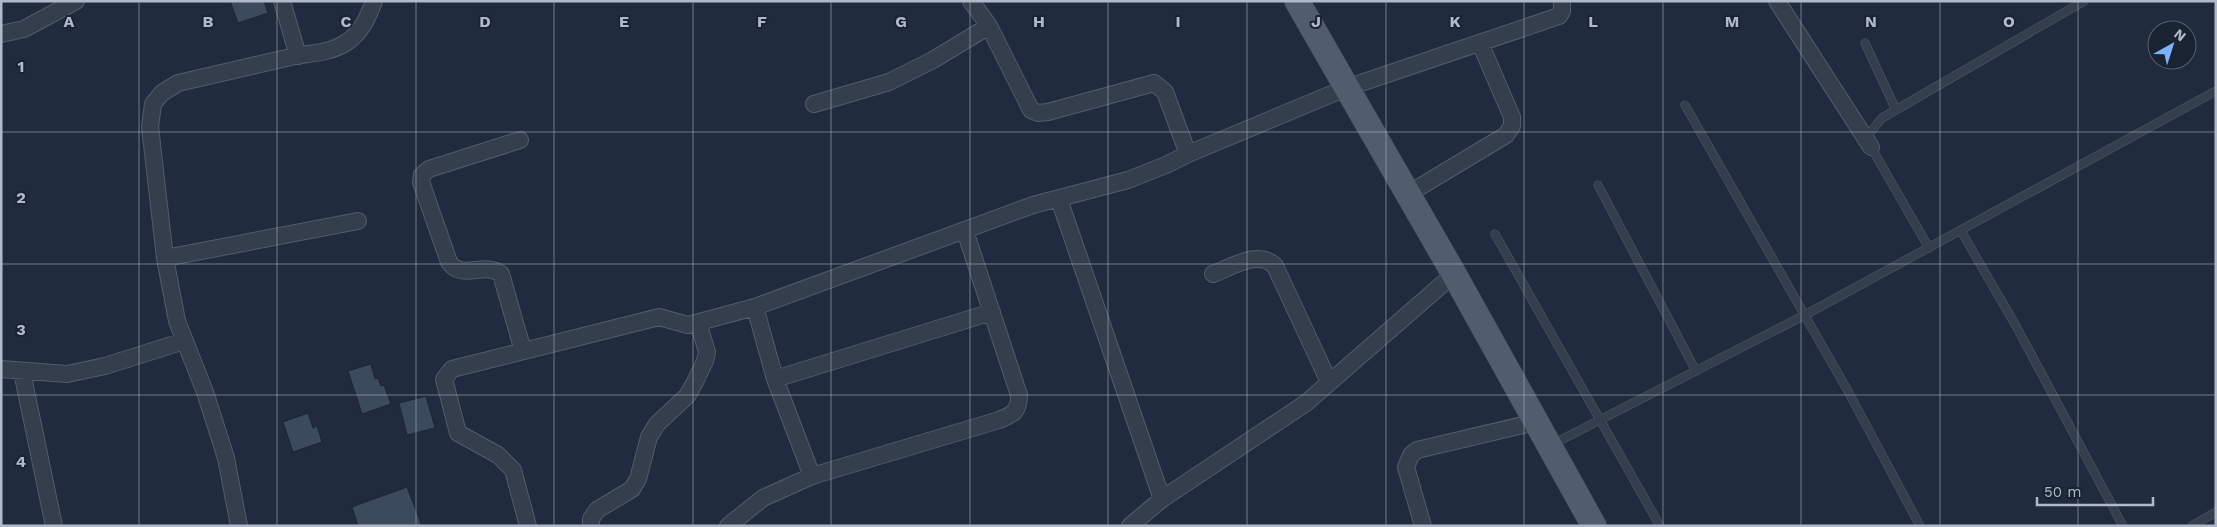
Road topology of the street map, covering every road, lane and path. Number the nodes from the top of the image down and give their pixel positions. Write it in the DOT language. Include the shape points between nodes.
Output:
graph roads {
  1 [pos="76,1"];
  2 [pos="282,1"];
  3 [pos="374,1"];
  4 [pos="971,1"];
  5 [pos="1297,1"];
  6 [pos="1562,1"];
  7 [pos="1777,1"];
  8 [pos="2084,1"];
  9 [pos="989,26"];
  10 [pos="1,34"];
  11 [pos="1480,43"];
  12 [pos="1865,43"];
  13 [pos="298,56"];
  14 [pos="1346,88"];
  15 [pos="2216,91"];
  16 [pos="814,104"];
  17 [pos="1685,105"];
  18 [pos="1896,110"];
  19 [pos="520,140"];
  20 [pos="1871,148"];
  21 [pos="1188,154"];
  22 [pos="1598,185"];
  23 [pos="1408,194"];
  24 [pos="1059,199"];
  25 [pos="358,222"];
  26 [pos="966,231"];
  27 [pos="1961,231"];
  28 [pos="1495,234"];
  29 [pos="1928,248"];
  30 [pos="165,258"];
  31 [pos="1214,274"];
  32 [pos="1454,274"];
  33 [pos="755,307"];
  34 [pos="992,312"];
  35 [pos="1805,315"];
  36 [pos="698,322"];
  37 [pos="184,341"];
  38 [pos="523,351"];
  39 [pos="1,369"];
  40 [pos="1696,371"];
  41 [pos="22,372"];
  42 [pos="776,379"];
  43 [pos="1329,382"];
  44 [pos="1600,420"];
  45 [pos="1536,422"];
  46 [pos="1549,446"];
  47 [pos="812,476"];
  48 [pos="1162,500"];
  49 [pos="2216,512"];
  50 [pos="2207,517"];
  51 [pos="54,526"];
  52 [pos="239,526"];
  53 [pos="528,526"];
  54 [pos="591,526"];
  55 [pos="728,526"];
  56 [pos="1130,526"];
  57 [pos="1423,526"];
  58 [pos="1594,526"];
  59 [pos="1660,526"];
  60 [pos="1920,526"];
  61 [pos="2123,526"];
  62 [pos="2192,526"];
  63 [pos="2212,526"];
  1 -- 10 [label="street" via="24,29"];
  2 -- 13 [label="street"];
  3 -- 13 [label="street" via="366,22 347,42 320,53"];
  4 -- 9 [label="street"];
  5 -- 14 [label="main road"];
  6 -- 11 [label="street" via="1559,16"];
  7 -- 20 [label="street"];
  8 -- 18 [label="lane"];
  9 -- 16 [label="street" via="933,60 888,82"];
  9 -- 21 [label="street" via="1031,110 1048,112 1154,83 1164,92"];
  11 -- 14 [label="street"];
  11 -- 23 [label="street" via="1512,117 1512,126 1506,135"];
  12 -- 18 [label="lane"];
  13 -- 30 [label="street" via="178,83 162,93 153,104 150,127"];
  14 -- 21 [label="street"];
  14 -- 23 [label="main road"];
  15 -- 27 [label="lane"];
  17 -- 35 [label="lane"];
  18 -- 20 [label="lane" via="1875,125 1869,134"];
  19 -- 38 [label="street" via="429,169 422,175 421,182 454,269 461,272 489,268 501,274"];
  20 -- 29 [label="lane"];
  21 -- 24 [label="street" via="1128,180"];
  22 -- 40 [label="lane"];
  23 -- 32 [label="main road"];
  24 -- 26 [label="street" via="1033,204"];
  24 -- 48 [label="street"];
  25 -- 30 [label="street"];
  26 -- 33 [label="street"];
  26 -- 34 [label="street"];
  27 -- 29 [label="lane"];
  27 -- 61 [label="lane"];
  28 -- 44 [label="lane"];
  29 -- 35 [label="lane"];
  30 -- 37 [label="street"];
  31 -- 43 [label="street" via="1259,257 1270,260"];
  32 -- 43 [label="street"];
  32 -- 45 [label="main road"];
  33 -- 36 [label="street"];
  33 -- 42 [label="street"];
  34 -- 42 [label="street"];
  34 -- 47 [label="street" via="1019,395 1019,406 1012,415"];
  35 -- 40 [label="lane"];
  35 -- 60 [label="lane"];
  36 -- 38 [label="street" via="679,324 659,317"];
  36 -- 54 [label="street" via="707,352 696,382 649,437 632,489 597,510"];
  37 -- 41 [label="street" via="105,366 67,374"];
  37 -- 52 [label="street" via="205,392 226,458"];
  38 -- 53 [label="street" via="452,368 444,379 458,433 498,455 513,470"];
  39 -- 41 [label="street"];
  40 -- 44 [label="lane"];
  41 -- 51 [label="street"];
  42 -- 47 [label="street"];
  43 -- 48 [label="street" via="1306,403"];
  44 -- 46 [label="lane"];
  44 -- 59 [label="lane"];
  45 -- 46 [label="main road"];
  45 -- 57 [label="street" via="1417,450 1411,455 1406,466"];
  46 -- 58 [label="main road"];
  47 -- 55 [label="street" via="763,498"];
  48 -- 56 [label="street"];
  49 -- 50 [label="lane"];
  50 -- 62 [label="lane"];
  50 -- 63 [label="lane"];
}
